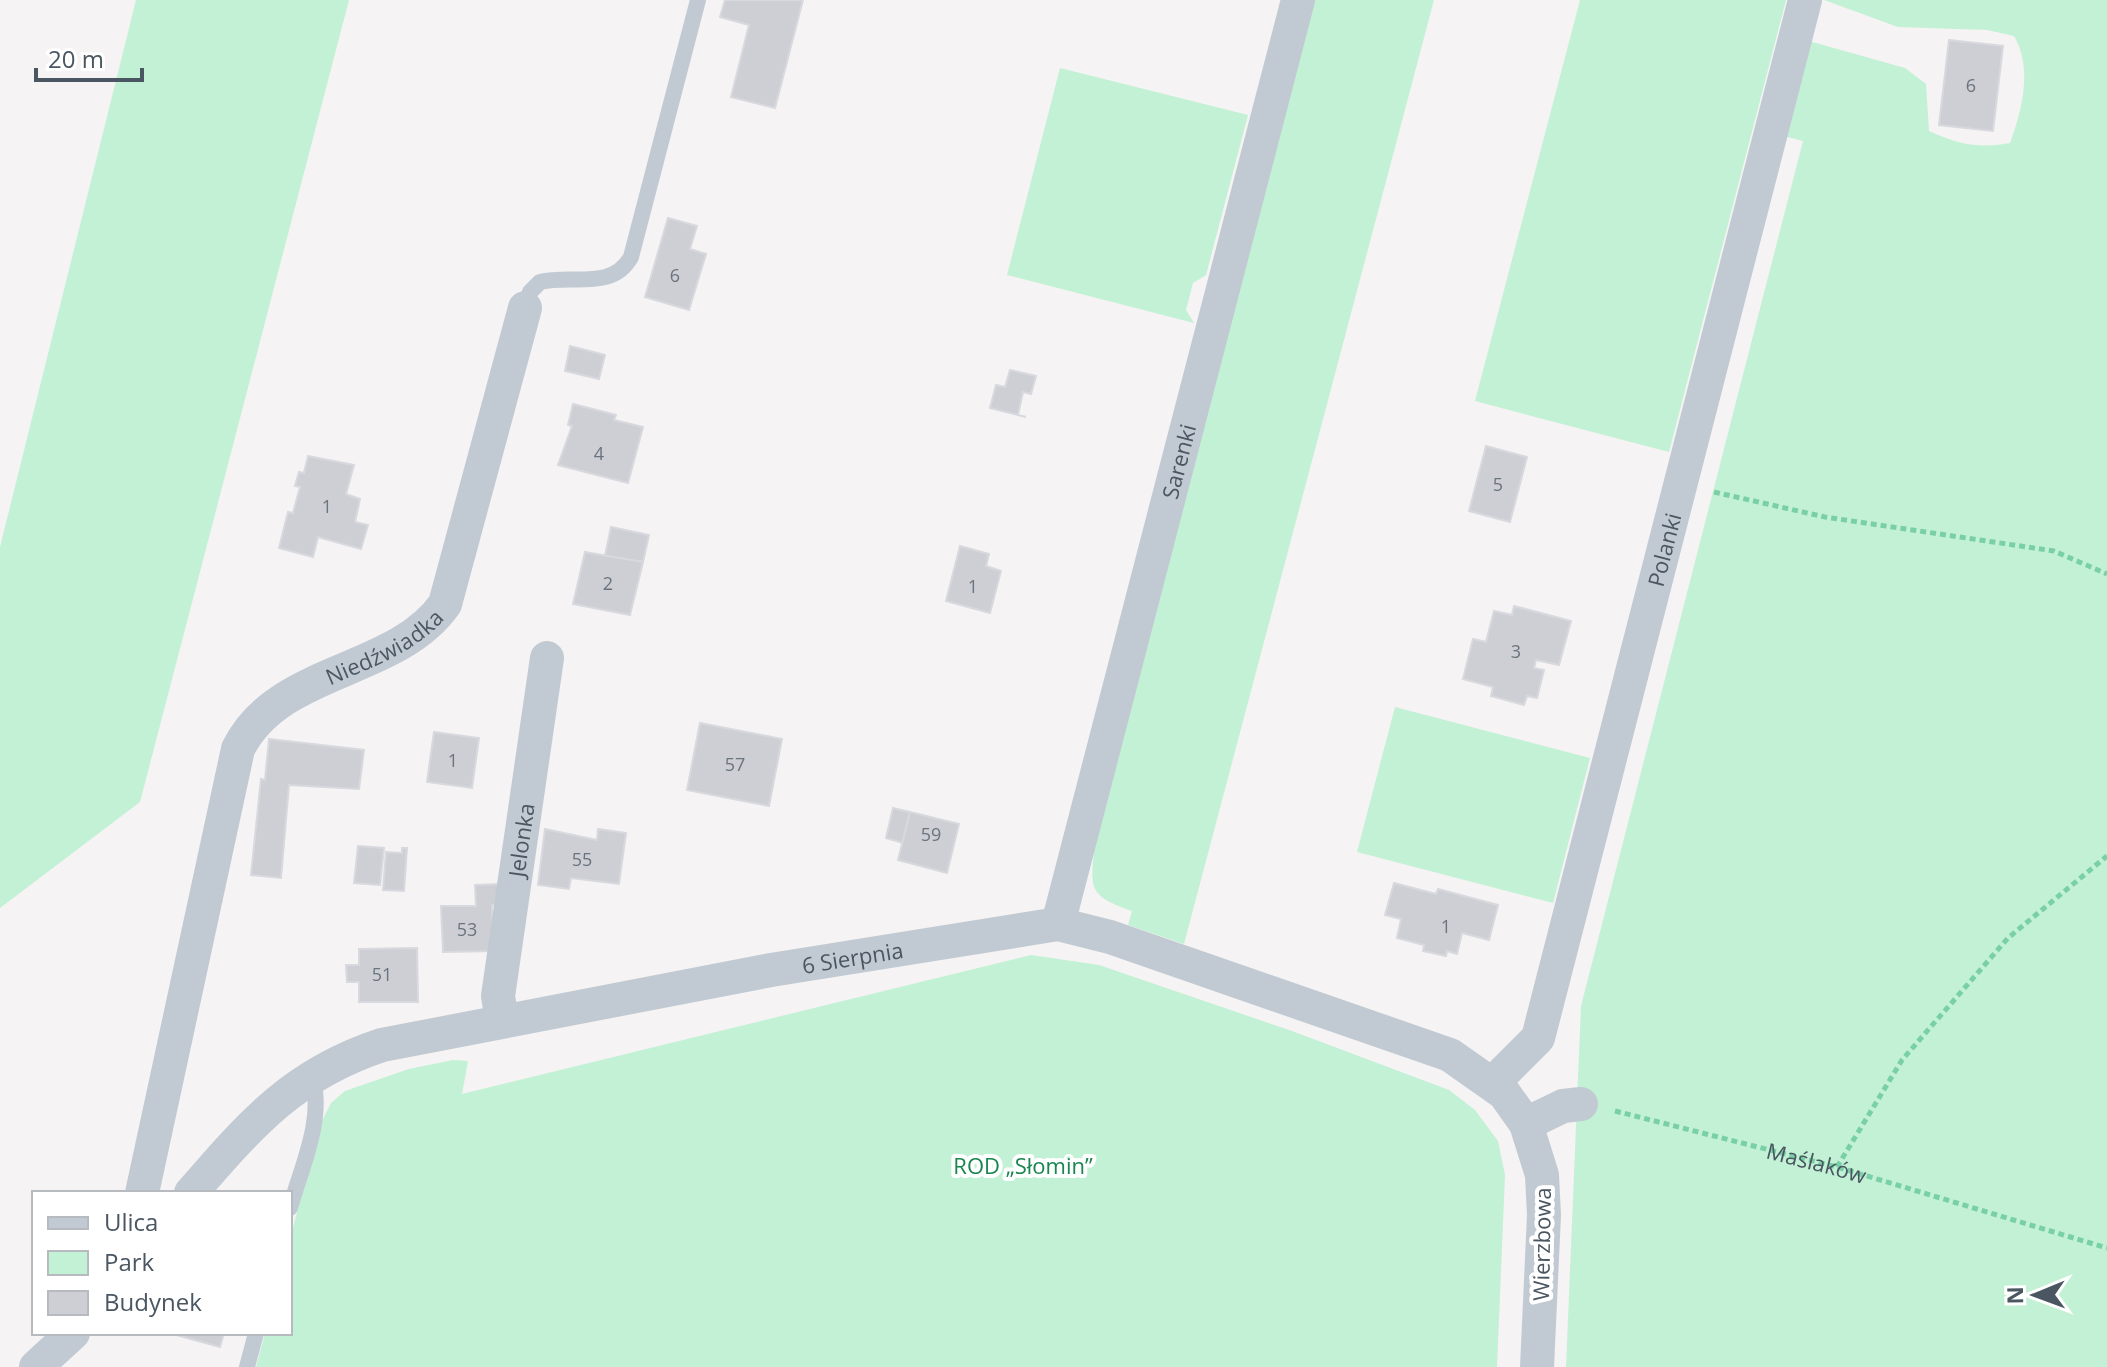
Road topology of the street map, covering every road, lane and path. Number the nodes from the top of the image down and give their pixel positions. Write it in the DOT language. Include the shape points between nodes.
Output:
graph roads {
  1 [pos="698,0"];
  2 [pos="1298,0"];
  3 [pos="1805,0"];
  4 [pos="525,308"];
  5 [pos="1681,482"];
  6 [pos="2107,574"];
  7 [pos="547,658"];
  8 [pos="2107,856"];
  9 [pos="1058,924"];
  10 [pos="502,1020"];
  11 [pos="312,1077"];
  12 [pos="1493,1083"];
  13 [pos="1581,1104"];
  14 [pos="1526,1124"];
  15 [pos="1837,1167"];
  16 [pos="142,1191"];
  17 [pos="193,1191"];
  18 [pos="292,1201"];
  19 [pos="2107,1248"];
  20 [pos="71,1335"];
  21 [pos="255,1335"];
  22 [pos="36,1367"];
  23 [pos="247,1367"];
  24 [pos="1537,1367"];
  1 -- 4 [label="lane, Niedźwiadka" via="631,257 607,278 540,282"];
  2 -- 9 [label="street, Sarenki"];
  3 -- 5 [label="street, Polanki"];
  4 -- 16 [label="street, Niedźwiadka" via="445,604 413,638 287,696 246,731 238,749"];
  5 -- 6 [label="path" via="1825,517 2054,551"];
  5 -- 12 [label="street, Polanki" via="1538,1038"];
  7 -- 10 [label="street, Jelonka" via="498,996"];
  8 -- 15 [label="path" via="2008,938 1902,1060"];
  9 -- 10 [label="street, 6 Sierpnia"];
  9 -- 12 [label="street, 6 Sierpnia" via="1110,937 1450,1055"];
  10 -- 11 [label="street, 6 Sierpnia" via="382,1045"];
  11 -- 17 [label="street, 6 Sierpnia" via="272,1103"];
  11 -- 18 [label="lane" via="315,1115"];
  12 -- 14 [label="street, 6 Sierpnia"];
  13 -- 14 [label="street" via="1563,1106"];
  13 -- 15 [label="path, Maślaków"];
  14 -- 24 [label="street, Wierzbowa" via="1543,1196"];
  15 -- 19 [label="path, Maślaków"];
  20 -- 22 [label="street"];
  21 -- 23 [label="lane"];
}
